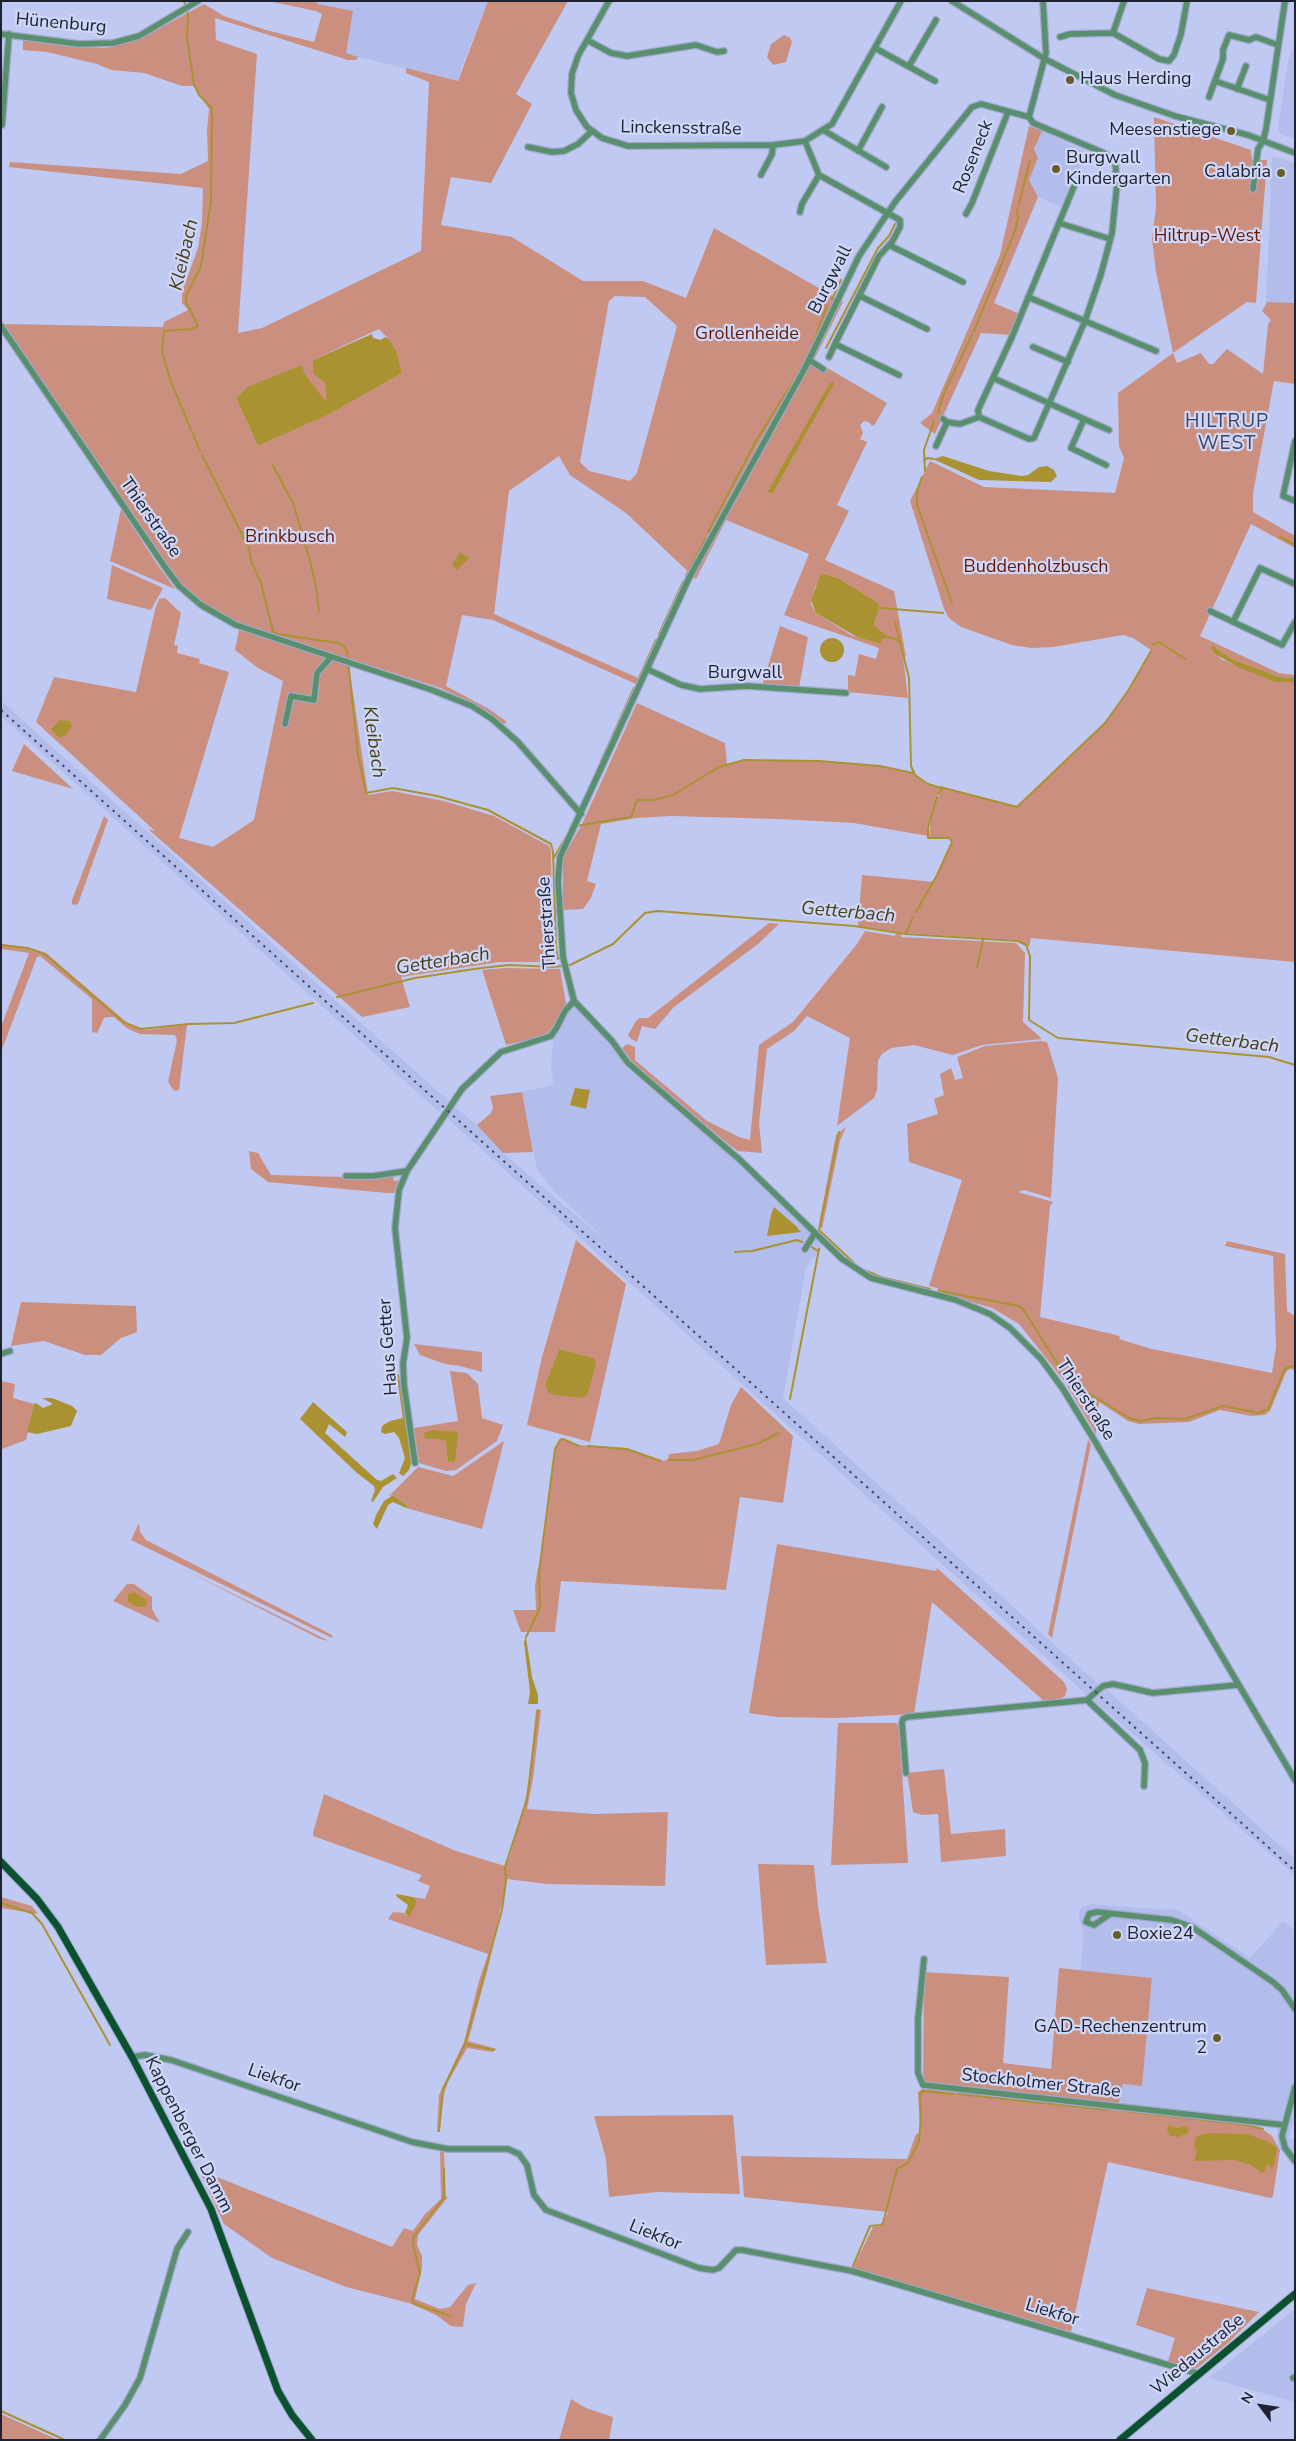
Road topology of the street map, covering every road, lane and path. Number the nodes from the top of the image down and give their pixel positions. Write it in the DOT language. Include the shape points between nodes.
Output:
graph roads {
  1 [pos="198,1"];
  2 [pos="609,1"];
  3 [pos="901,1"];
  4 [pos="952,1"];
  5 [pos="1043,1"];
  6 [pos="1124,1"];
  7 [pos="1187,1"];
  8 [pos="1285,1"];
  9 [pos="936,20"];
  10 [pos="1113,33"];
  11 [pos="1,34"];
  12 [pos="9,34"];
  13 [pos="1060,37"];
  14 [pos="587,40"];
  15 [pos="1278,45"];
  16 [pos="876,48"];
  17 [pos="724,51"];
  18 [pos="1045,59"];
  19 [pos="909,66"];
  20 [pos="1246,66"];
  21 [pos="935,80"];
  22 [pos="1215,81"];
  23 [pos="1237,89"];
  24 [pos="1209,97"];
  25 [pos="1270,100"];
  26 [pos="882,107"];
  27 [pos="1008,112"];
  28 [pos="1029,117"];
  29 [pos="2,125"];
  30 [pos="823,130"];
  31 [pos="592,131"];
  32 [pos="805,141"];
  33 [pos="1263,141"];
  34 [pos="773,145"];
  35 [pos="528,147"];
  36 [pos="858,151"];
  37 [pos="1295,153"];
  38 [pos="886,167"];
  39 [pos="761,175"];
  40 [pos="819,175"];
  41 [pos="1075,184"];
  42 [pos="1253,189"];
  43 [pos="800,212"];
  44 [pos="888,213"];
  45 [pos="966,214"];
  46 [pos="1059,223"];
  47 [pos="1110,240"];
  48 [pos="889,245"];
  49 [pos="963,282"];
  50 [pos="860,296"];
  51 [pos="1028,297"];
  52 [pos="1085,321"];
  53 [pos="1,326"];
  54 [pos="927,329"];
  55 [pos="836,344"];
  56 [pos="1033,347"];
  57 [pos="1156,351"];
  58 [pos="829,357"];
  59 [pos="809,360"];
  60 [pos="1068,362"];
  61 [pos="823,369"];
  62 [pos="899,375"];
  63 [pos="993,378"];
  64 [pos="1050,403"];
  65 [pos="979,417"];
  66 [pos="1084,420"];
  67 [pos="1109,430"];
  68 [pos="1295,441"];
  69 [pos="936,446"];
  70 [pos="1106,465"];
  71 [pos="1295,501"];
  72 [pos="1295,584"];
  73 [pos="1210,612"];
  74 [pos="1233,622"];
  75 [pos="1295,622"];
  76 [pos="332,657"];
  77 [pos="648,669"];
  78 [pos="846,693"];
  79 [pos="285,724"];
  80 [pos="581,814"];
  81 [pos="574,1001"];
  82 [pos="407,1170"];
  83 [pos="346,1176"];
  84 [pos="815,1233"];
  85 [pos="804,1249"];
  86 [pos="10,1351"];
  87 [pos="1,1354"];
  88 [pos="415,1463"];
  89 [pos="1238,1685"];
  90 [pos="1087,1700"];
  91 [pos="906,1773"];
  92 [pos="1295,1780"];
  93 [pos="1144,1786"];
  94 [pos="1,1862"];
  95 [pos="1110,1914"];
  96 [pos="924,1959"];
  97 [pos="1295,2009"];
  98 [pos="132,2057"];
  99 [pos="1295,2087"];
  100 [pos="1284,2125"];
  101 [pos="1295,2161"];
  102 [pos="188,2232"];
  103 [pos="1295,2294"];
  104 [pos="1199,2374"];
  105 [pos="100,2440"];
  106 [pos="312,2440"];
  107 [pos="1120,2440"];
  1 -- 12 [label="street, Hünenburg" via="138,36 107,44 79,44"];
  2 -- 14 [label="street, Linckensstraße"];
  3 -- 16 [label="street, Linckensstraße"];
  4 -- 18 [label="street"];
  5 -- 18 [label="street"];
  6 -- 10 [label="street"];
  7 -- 10 [label="street" via="1181,34 1169,61 1158,59"];
  8 -- 15 [label="street"];
  9 -- 19 [label="street"];
  10 -- 13 [label="street"];
  11 -- 12 [label="street, Hünenburg"];
  12 -- 29 [label="street"];
  14 -- 17 [label="street" via="611,53 627,56 696,45"];
  14 -- 31 [label="street, Linckensstraße" via="574,66 571,93 576,110"];
  15 -- 22 [label="street" via="1256,37 1249,40 1229,35"];
  15 -- 25 [label="street"];
  16 -- 19 [label="street"];
  16 -- 30 [label="street, Linckensstraße" via="832,124"];
  18 -- 28 [label="street"];
  18 -- 33 [label="street" via="1130,101"];
  19 -- 21 [label="street"];
  20 -- 23 [label="street"];
  22 -- 23 [label="street"];
  22 -- 24 [label="street"];
  23 -- 25 [label="street"];
  25 -- 33 [label="street"];
  26 -- 36 [label="street"];
  27 -- 28 [label="street, Burgwall"];
  27 -- 44 [label="street, Burgwall" via="981,104 972,107"];
  27 -- 45 [label="street, Roseneck"];
  28 -- 47 [label="street, Burgwall" via="1033,123 1114,160 1117,185"];
  30 -- 32 [label="street, Linckensstraße"];
  30 -- 36 [label="street"];
  31 -- 34 [label="street, Linckensstraße" via="614,143 628,146"];
  31 -- 35 [label="street" via="578,144 564,150 552,152"];
  32 -- 34 [label="street, Linckensstraße"];
  32 -- 40 [label="street"];
  33 -- 37 [label="street"];
  33 -- 42 [label="street" via="1258,149"];
  34 -- 39 [label="street"];
  36 -- 38 [label="street"];
  40 -- 43 [label="street"];
  40 -- 44 [label="street"];
  41 -- 46 [label="street"];
  44 -- 48 [label="street" via="901,223"];
  44 -- 59 [label="street, Burgwall" via="859,256"];
  46 -- 47 [label="street"];
  46 -- 51 [label="street"];
  47 -- 52 [label="street"];
  48 -- 49 [label="street"];
  48 -- 50 [label="street" via="882,252"];
  50 -- 54 [label="street"];
  50 -- 55 [label="street"];
  51 -- 52 [label="street"];
  51 -- 63 [label="street"];
  52 -- 57 [label="street"];
  52 -- 60 [label="street"];
  53 -- 76 [label="street, Thierstraße" via="179,586 200,606 229,622"];
  55 -- 58 [label="street"];
  55 -- 62 [label="street"];
  56 -- 60 [label="street"];
  59 -- 61 [label="street"];
  59 -- 77 [label="street, Burgwall" via="689,578"];
  60 -- 64 [label="street"];
  63 -- 64 [label="street"];
  63 -- 65 [label="street" via="978,410"];
  64 -- 65 [label="street" via="1032,440"];
  64 -- 66 [label="street"];
  65 -- 69 [label="street" via="960,424 945,420"];
  66 -- 67 [label="street"];
  66 -- 70 [label="street" via="1071,448"];
  68 -- 71 [label="street" via="1283,496"];
  72 -- 74 [label="street" via="1260,568"];
  73 -- 74 [label="street"];
  74 -- 75 [label="street" via="1282,644"];
  76 -- 79 [label="street" via="317,673 314,700 291,696"];
  76 -- 80 [label="street, Thierstraße" via="458,700 482,713 518,742"];
  77 -- 78 [label="street, Burgwall" via="681,685 700,689 747,686"];
  77 -- 80 [label="street, Burgwall"];
  80 -- 81 [label="street, Thierstraße" via="558,868 560,931"];
  81 -- 82 [label="street, Haus Getter" via="550,1036 501,1052 472,1079 452,1102"];
  81 -- 84 [label="street, Thierstraße" via="633,1068 738,1159"];
  82 -- 83 [label="street" via="373,1176"];
  82 -- 88 [label="street, Haus Getter" via="398,1198 395,1228 407,1338 404,1385"];
  84 -- 85 [label="street"];
  84 -- 89 [label="street, Thierstraße" via="864,1275 972,1306 999,1320 1030,1347 1078,1413"];
  86 -- 87 [label="street"];
  89 -- 90 [label="street" via="1153,1693 1113,1684 1103,1686"];
  89 -- 92 [label="street, Thierstraße"];
  90 -- 91 [label="street" via="907,1717 902,1723"];
  90 -- 93 [label="street" via="1140,1750 1145,1762"];
  94 -- 98 [label="main road, Kappenberger Damm" via="37,1899 58,1927"];
  95 -- 97 [label="street" via="1172,1920 1192,1927 1273,1982"];
  96 -- 100 [label="street, Stockholmer Straße" via="918,2019 918,2072 923,2085"];
  98 -- 104 [label="street, Liekfor" via="145,2055 171,2060 412,2142 448,2149 508,2148 520,2154 527,2165 534,2195 546,2210 699,2268 719,2268 736,2250 742,2250 852,2271"];
  98 -- 106 [label="main road, Kappenberger Damm" via="195,2177 278,2391"];
  99 -- 100 [label="street"];
  100 -- 101 [label="street" via="1283,2144"];
  102 -- 105 [label="street" via="177,2249 140,2378"];
  103 -- 104 [label="main road, Wiedaustraße"];
  104 -- 107 [label="main road, Wiedaustraße"];
}
